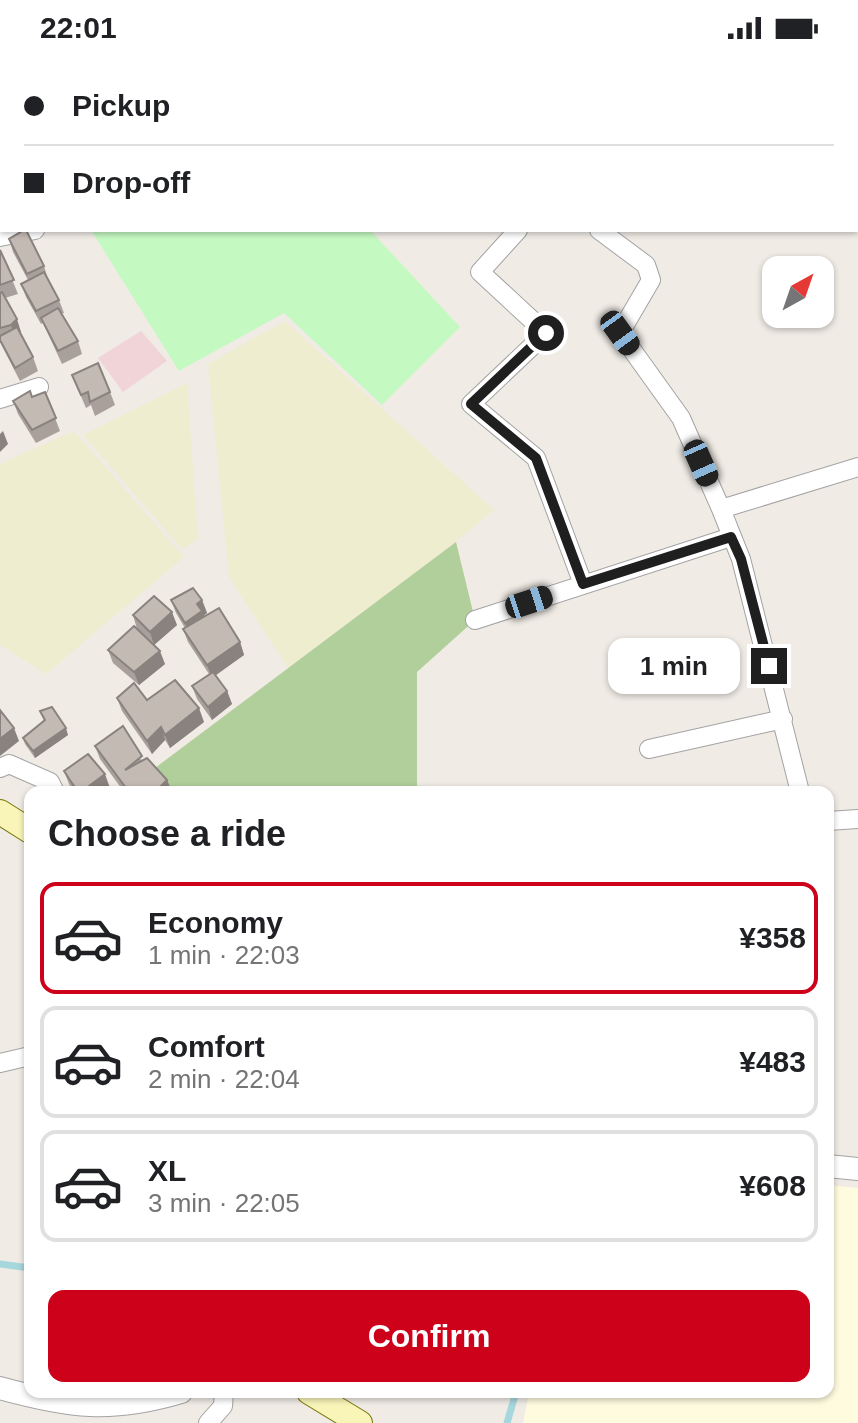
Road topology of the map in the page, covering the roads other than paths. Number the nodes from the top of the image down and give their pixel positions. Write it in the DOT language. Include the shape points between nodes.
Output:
graph roads {
  1 [pos="516,232"];
  2 [pos="602,232"];
  3 [pos="39,387"];
  4 [pos="0,399"];
  5 [pos="858,467"];
  6 [pos="721,509"];
  7 [pos="731,537"];
  8 [pos="583,584"];
  9 [pos="475,620"];
  10 [pos="783,719"];
  11 [pos="649,749"];
  12 [pos="0,768"];
  13 [pos="52,786"];
  14 [pos="799,786"];
  15 [pos="0,812"];
  16 [pos="858,819"];
  17 [pos="834,821"];
  18 [pos="24,827"];
  19 [pos="24,1057"];
  20 [pos="0,1063"];
  21 [pos="834,1167"];
  22 [pos="858,1169"];
  23 [pos="0,1388"];
  24 [pos="24,1395"];
  25 [pos="36,1398"];
  26 [pos="159,1398"];
  27 [pos="224,1398"];
  28 [pos="319,1398"];
  29 [pos="208,1423"];
  30 [pos="360,1423"];
  1 -- 8 [label="street" via="480,272 546,333 471,404 536,458"];
  2 -- 6 [label="street" via="646,265 651,280 620,333 681,418"];
  3 -- 4 [label="street"];
  5 -- 6 [label="street"];
  6 -- 7 [label="street"];
  7 -- 8 [label="street"];
  7 -- 10 [label="street"];
  8 -- 9 [label="street"];
  10 -- 11 [label="street"];
  10 -- 14 [label="street"];
  12 -- 13 [label="street" via="9,764"];
  15 -- 18 [label="main road"];
  16 -- 17 [label="street"];
  19 -- 20 [label="street"];
  21 -- 22 [label="street"];
  23 -- 24 [label="street"];
  25 -- 26 [label="street" via="88,1407"];
  27 -- 29 [label="street"];
  28 -- 30 [label="main road"];
}
